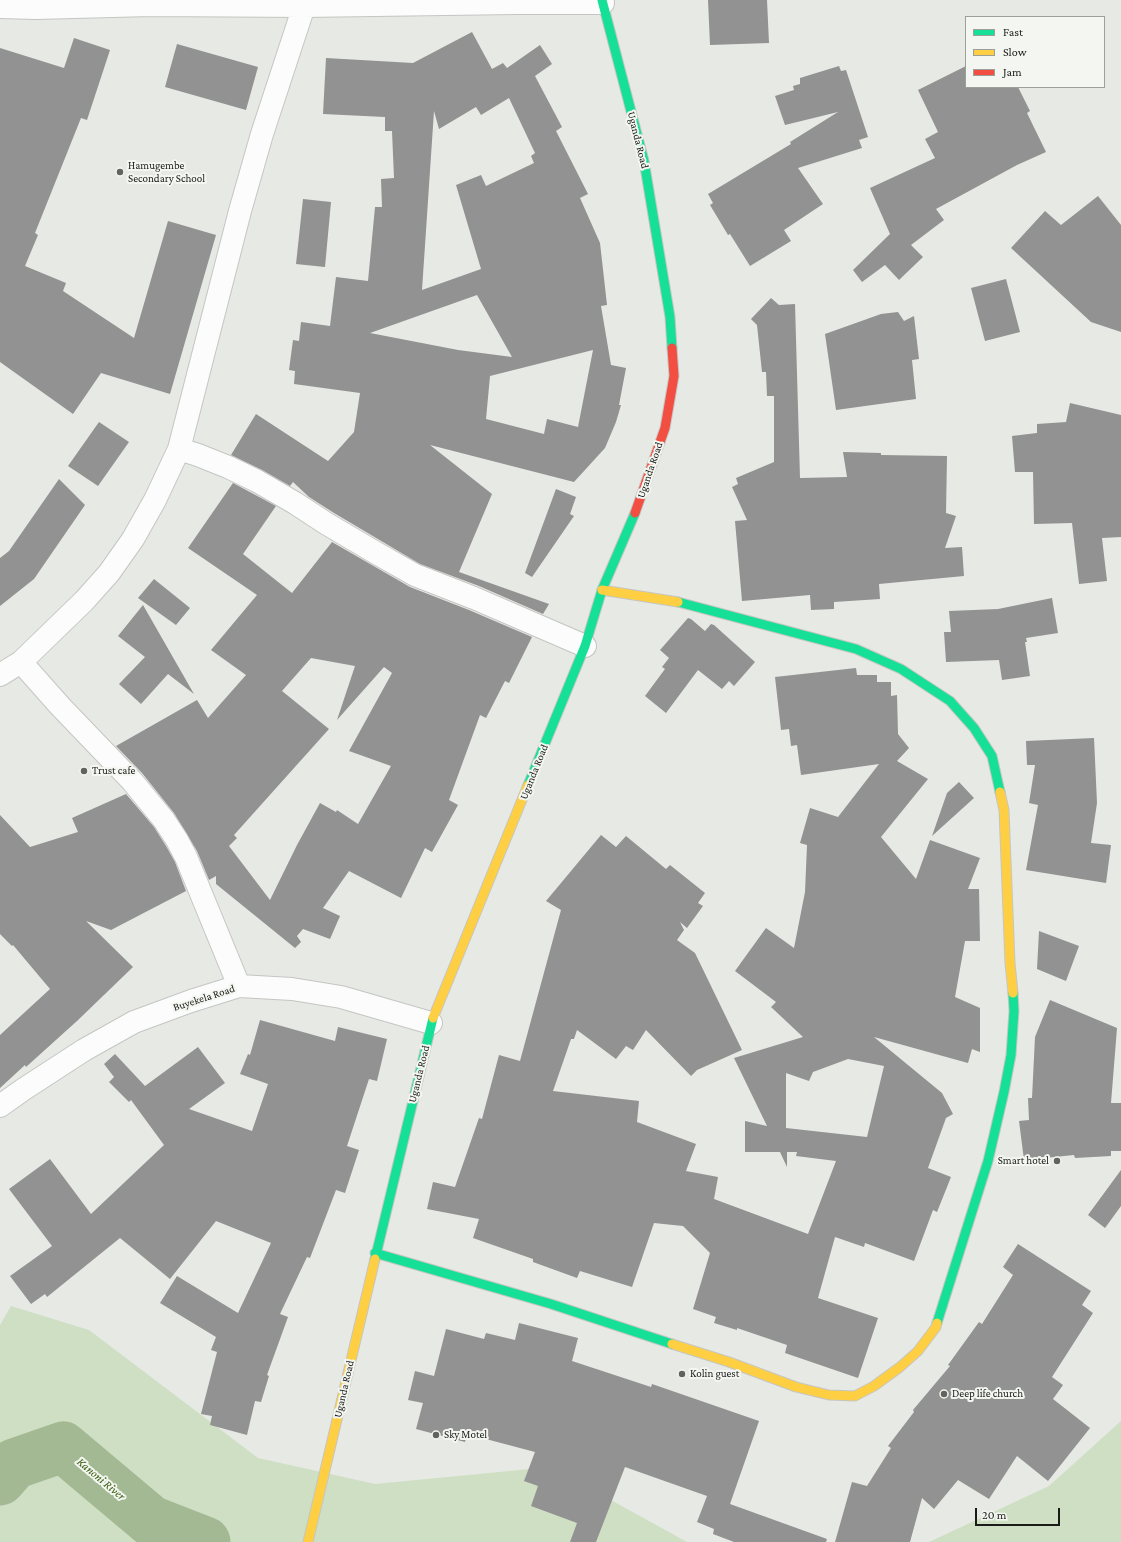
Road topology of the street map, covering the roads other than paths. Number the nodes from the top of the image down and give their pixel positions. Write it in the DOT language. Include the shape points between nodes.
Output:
graph roads {
  1 [pos="602,2"];
  2 [pos="304,6"];
  3 [pos="0,7"];
  4 [pos="179,449"];
  5 [pos="602,590"];
  6 [pos="585,646"];
  7 [pos="20,662"];
  8 [pos="0,675"];
  9 [pos="239,986"];
  10 [pos="431,1023"];
  11 [pos="0,1106"];
  12 [pos="376,1254"];
  13 [pos="308,1542"];
  1 -- 2 [label="street"];
  1 -- 5 [label="main road, Uganda Road" via="644,161 670,317 674,376 665,428 639,503"];
  2 -- 3 [label="street"];
  2 -- 4 [label="street" via="242,204"];
  4 -- 6 [label="street" via="228,467 256,481 415,575"];
  4 -- 7 [label="street" via="133,539 109,573 84,601"];
  5 -- 6 [label="main road, Uganda Road"];
  5 -- 12 [label="main road" via="673,601 856,649 901,669 950,701 974,728 992,756 1004,810 1014,1011 1011,1055 988,1161 936,1327 918,1352 874,1386 855,1396 829,1395 796,1387 729,1362 551,1304"];
  6 -- 10 [label="main road, Uganda Road"];
  7 -- 8 [label="street"];
  7 -- 9 [label="street" via="132,781 172,833 186,858"];
  9 -- 10 [label="street, Buyekela Road" via="292,989 340,997"];
  9 -- 11 [label="street, Buyekela Road" via="134,1022 84,1050"];
  10 -- 12 [label="main road, Uganda Road"];
  12 -- 13 [label="main road, Uganda Road"];
}
